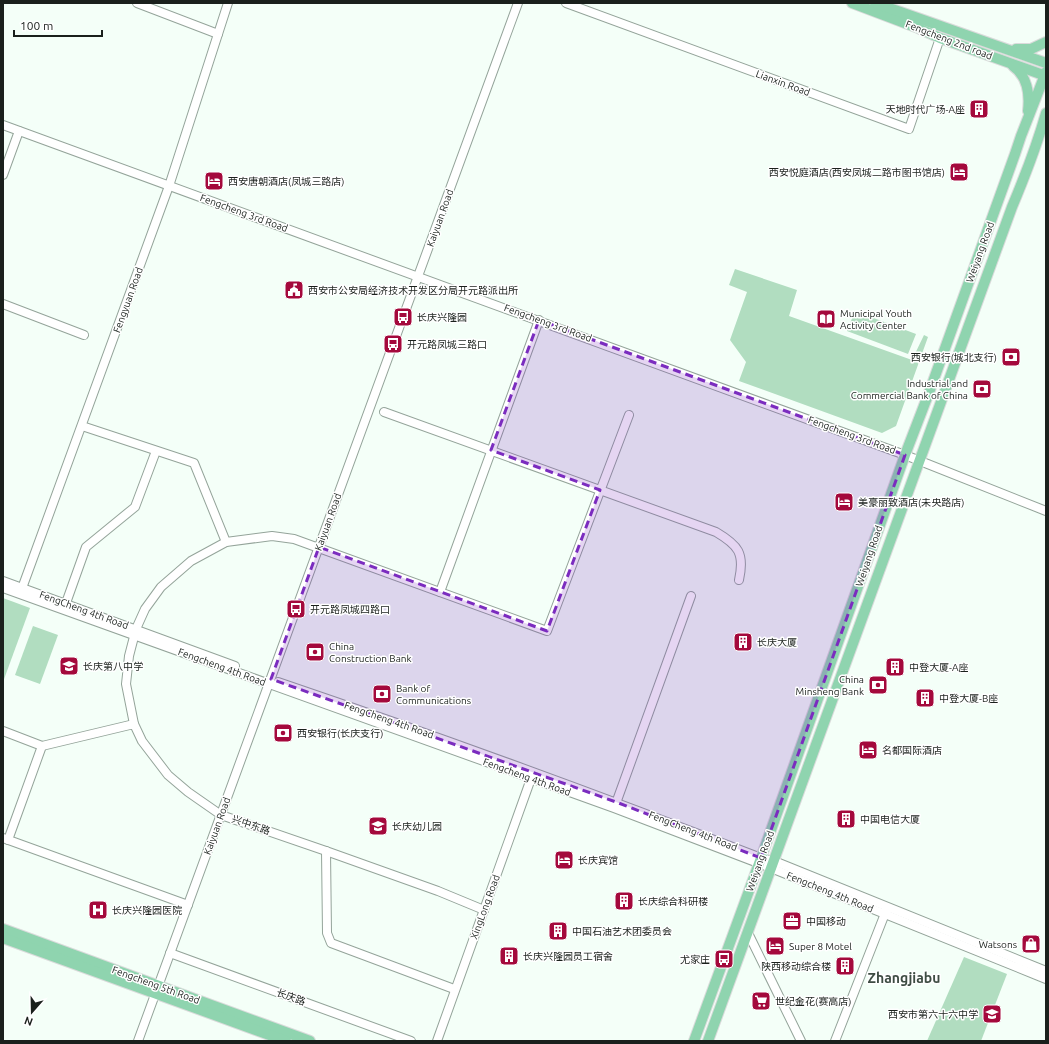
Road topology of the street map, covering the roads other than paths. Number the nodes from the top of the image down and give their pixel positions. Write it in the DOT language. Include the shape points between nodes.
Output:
graph roads {
  1 [pos="137,3"];
  2 [pos="228,3"];
  3 [pos="518,3"];
  4 [pos="566,3"];
  5 [pos="852,3"];
  6 [pos="874,3"];
  7 [pos="218,34"];
  8 [pos="940,38"];
  9 [pos="1046,42"];
  10 [pos="994,45"];
  11 [pos="1002,61"];
  12 [pos="1046,64"];
  13 [pos="1046,74"];
  14 [pos="1046,113"];
  15 [pos="1026,122"];
  16 [pos="1046,124"];
  17 [pos="3,125"];
  18 [pos="19,131"];
  19 [pos="1040,134"];
  20 [pos="3,175"];
  21 [pos="169,186"];
  22 [pos="418,276"];
  23 [pos="3,304"];
  24 [pos="539,320"];
  25 [pos="84,335"];
  26 [pos="384,412"];
  27 [pos="629,415"];
  28 [pos="82,426"];
  29 [pos="491,450"];
  30 [pos="156,451"];
  31 [pos="905,455"];
  32 [pos="919,460"];
  33 [pos="600,490"];
  34 [pos="1046,511"];
  35 [pos="226,542"];
  36 [pos="319,547"];
  37 [pos="739,580"];
  38 [pos="3,581"];
  39 [pos="3,588"];
  40 [pos="21,591"];
  41 [pos="440,592"];
  42 [pos="691,596"];
  43 [pos="66,603"];
  44 [pos="135,632"];
  45 [pos="270,682"];
  46 [pos="134,724"];
  47 [pos="3,731"];
  48 [pos="42,746"];
  49 [pos="532,775"];
  50 [pos="615,805"];
  51 [pos="221,815"];
  52 [pos="6,839"];
  53 [pos="326,850"];
  54 [pos="760,861"];
  55 [pos="772,865"];
  56 [pos="188,905"];
  57 [pos="484,910"];
  58 [pos="886,911"];
  59 [pos="3,929"];
  60 [pos="748,933"];
  61 [pos="3,938"];
  62 [pos="170,953"];
  63 [pos="1046,971"];
  64 [pos="1046,979"];
  65 [pos="454,989"];
  66 [pos="156,990"];
  67 [pos="138,1041"];
  68 [pos="286,1041"];
  69 [pos="310,1041"];
  70 [pos="411,1041"];
  71 [pos="436,1041"];
  72 [pos="694,1041"];
  73 [pos="708,1041"];
  74 [pos="801,1041"];
  75 [pos="835,1041"];
  1 -- 7 [label="street"];
  2 -- 7 [label="street, Fengyuan Road"];
  3 -- 22 [label="street, Kaiyuan Road"];
  4 -- 8 [label="street, Lianxin Road" via="909,129"];
  5 -- 8 [label="main road, Fengcheng 2nd road"];
  6 -- 10 [label="main road, Fengcheng 2nd road"];
  7 -- 21 [label="street, Fengyuan Road"];
  8 -- 11 [label="main road, Fengcheng 2nd road"];
  9 -- 10 [label="main road" via="1024,50"];
  10 -- 12 [label="main road, Fengcheng 2nd road"];
  11 -- 13 [label="main road, Fengcheng 2nd road"];
  11 -- 15 [label="main road" via="1015,68 1025,81 1029,99"];
  13 -- 15 [label="main road, Weiyang Road"];
  14 -- 19 [label="main road, Weiyang Road"];
  15 -- 31 [label="main road, Weiyang Road"];
  16 -- 19 [label="main road"];
  17 -- 18 [label="street, Fengcheng 3rd Road"];
  18 -- 20 [label="street"];
  18 -- 21 [label="street, Fengcheng 3rd Road"];
  19 -- 32 [label="main road, Weiyang Road"];
  21 -- 22 [label="street, Fengcheng 3rd Road"];
  21 -- 28 [label="street, Fengyuan Road"];
  22 -- 24 [label="street, Fengcheng 3rd Road"];
  22 -- 36 [label="street, Kaiyuan Road"];
  23 -- 25 [label="street"];
  24 -- 29 [label="street"];
  24 -- 31 [label="street, Fengcheng 3rd Road"];
  26 -- 29 [label="street"];
  27 -- 33 [label="street"];
  28 -- 30 [label="street"];
  28 -- 40 [label="street, Fengyuan Road"];
  29 -- 33 [label="street"];
  29 -- 41 [label="street"];
  30 -- 35 [label="street" via="194,464"];
  30 -- 43 [label="street" via="135,506 86,547"];
  31 -- 32 [label="street, Fengcheng 3rd Road"];
  31 -- 54 [label="main road, Weiyang Road"];
  32 -- 34 [label="street, Fengcheng 3rd Road"];
  32 -- 55 [label="main road, Weiyang Road"];
  33 -- 37 [label="street" via="716,532 731,541 740,554"];
  33 -- 41 [label="street" via="547,631"];
  35 -- 36 [label="street" via="272,536 294,539"];
  35 -- 44 [label="street, 兴中东路" via="191,561 161,587 145,608"];
  36 -- 41 [label="street"];
  36 -- 45 [label="street, Kaiyuan Road"];
  38 -- 40 [label="street, FengCheng 4th Road"];
  39 -- 40 [label="street, Fengcheng 4th Road"];
  40 -- 43 [label="street, FengCheng 4th Road"];
  40 -- 44 [label="street, Fengcheng 4th Road"];
  42 -- 50 [label="street"];
  43 -- 44 [label="street, FengCheng 4th Road"];
  44 -- 45 [label="street, FengCheng 4th Road"];
  44 -- 46 [label="street, 兴中东路" via="126,684"];
  45 -- 49 [label="street, FengCheng 4th Road"];
  45 -- 51 [label="street, Kaiyuan Road"];
  46 -- 48 [label="street"];
  46 -- 51 [label="street, 兴中东路" via="142,741 168,775"];
  47 -- 48 [label="street"];
  48 -- 52 [label="street"];
  49 -- 50 [label="street, FengCheng 4th Road"];
  49 -- 57 [label="street, XingLong Road"];
  50 -- 54 [label="street, FengCheng 4th Road"];
  51 -- 53 [label="street, 兴中东路"];
  51 -- 56 [label="street, Kaiyuan Road"];
  52 -- 56 [label="street"];
  53 -- 57 [label="street, 兴中东路"];
  53 -- 65 [label="street" via="326,933 331,943"];
  54 -- 55 [label="street, FengCheng 4th Road"];
  54 -- 72 [label="main road, Weiyang Road"];
  55 -- 58 [label="street, Fengcheng 4th Road"];
  55 -- 60 [label="main road, Weiyang Road"];
  56 -- 62 [label="street, Kaiyuan Road"];
  57 -- 65 [label="street, XingLong Road"];
  58 -- 63 [label="street, Fengcheng 4th Road"];
  58 -- 64 [label="street, Fengcheng 4th Road"];
  58 -- 75 [label="street"];
  59 -- 66 [label="main road, Fengcheng 5th Road"];
  60 -- 73 [label="main road, Weiyang Road"];
  60 -- 74 [label="street"];
  61 -- 66 [label="main road, Fengcheng 5th Road"];
  62 -- 66 [label="street, Kaiyuan Road"];
  62 -- 70 [label="street, 长庆路"];
  65 -- 71 [label="street, XingLong Road"];
  66 -- 67 [label="street, Kaiyuan Road"];
  66 -- 68 [label="main road, Fengcheng 5th Road"];
  66 -- 69 [label="main road, Fengcheng 5th Road"];
}
